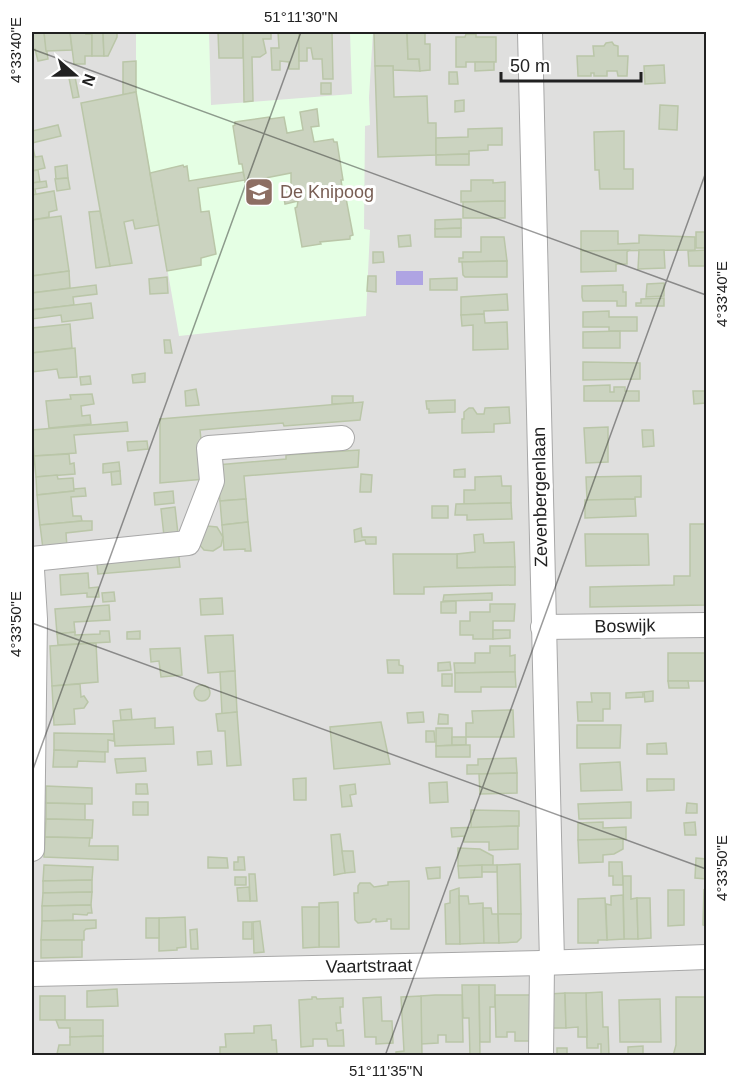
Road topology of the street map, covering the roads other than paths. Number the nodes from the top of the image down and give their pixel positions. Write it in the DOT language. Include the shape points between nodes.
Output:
graph roads {
  1 [pos="530,32"];
  2 [pos="342,438"];
  3 [pos="32,559"];
  4 [pos="32,570"];
  5 [pos="706,625"];
  6 [pos="543,627"];
  7 [pos="32,849"];
  8 [pos="706,957"];
  9 [pos="547,963"];
  10 [pos="32,974"];
  11 [pos="541,1056"];
  1 -- 6 [label="street, Zevenbergenlaan"];
  2 -- 3 [label="street" via="209,448 212,481 188,543"];
  4 -- 7 [label="street" via="35,619"];
  5 -- 6 [label="street, Boswijk"];
  6 -- 9 [label="street, Zevenbergenlaan"];
  8 -- 9 [label="street, Vaartstraat"];
  9 -- 10 [label="street, Vaartstraat"];
  9 -- 11 [label="street, Zevenbergenlaan"];
}
